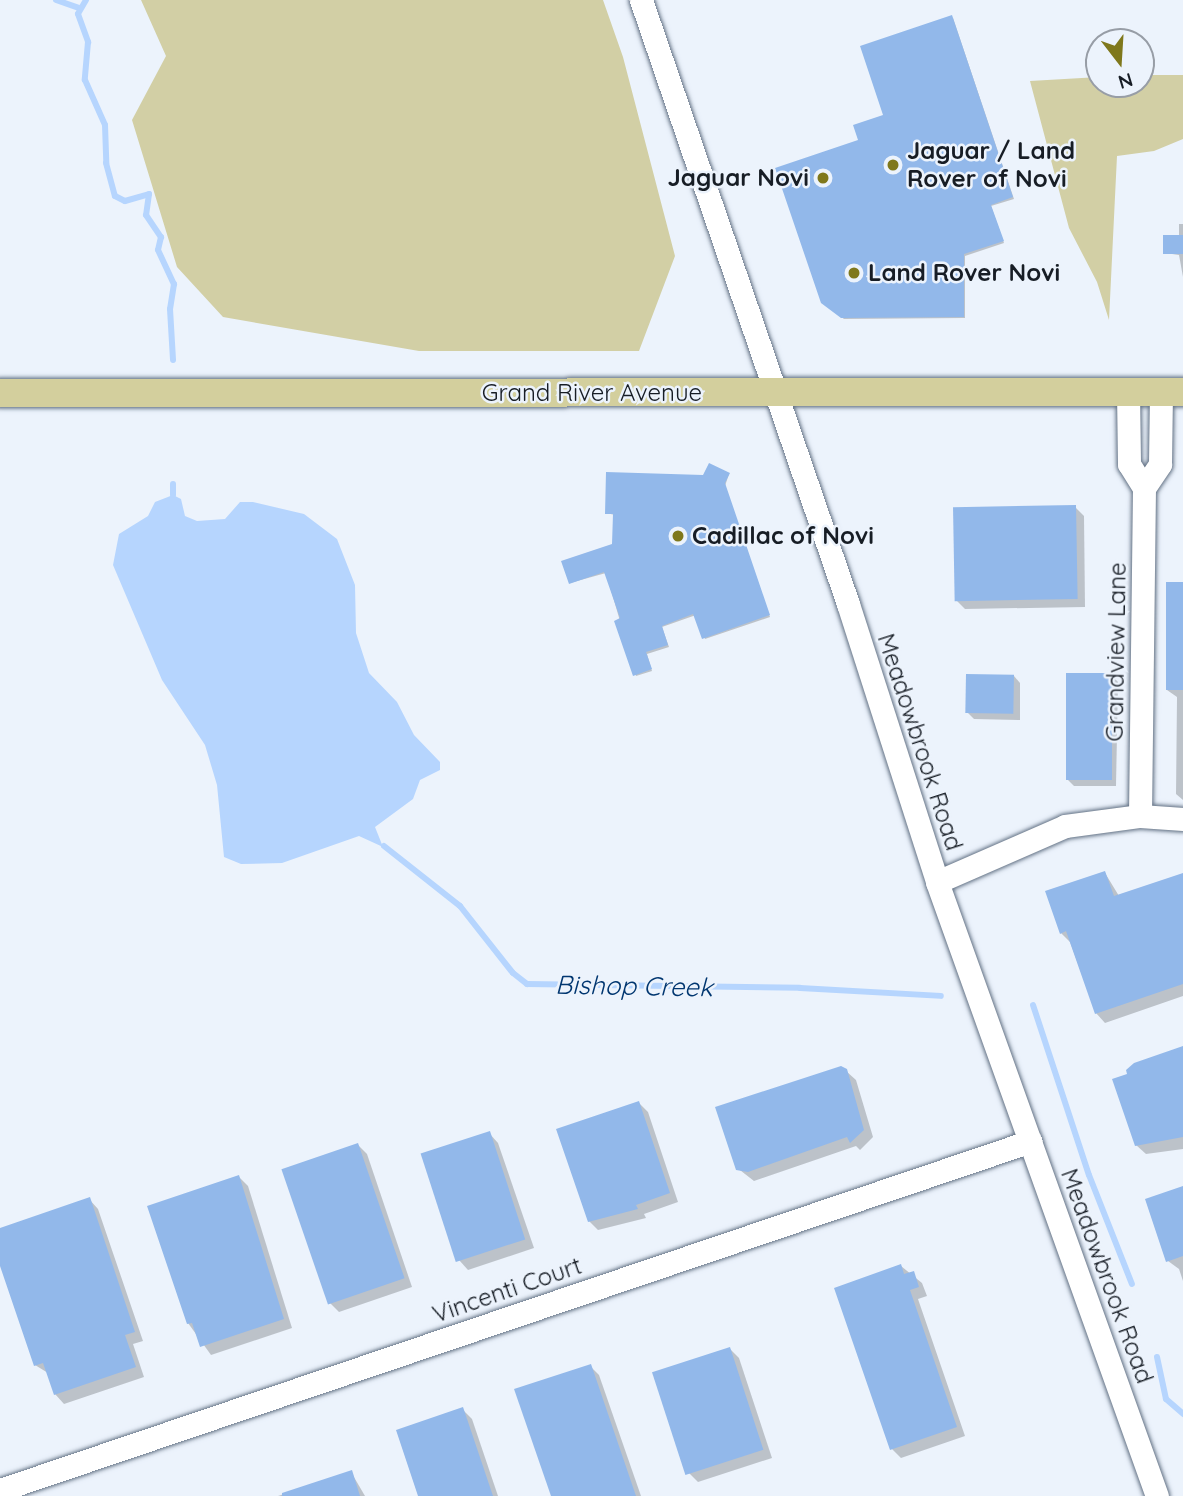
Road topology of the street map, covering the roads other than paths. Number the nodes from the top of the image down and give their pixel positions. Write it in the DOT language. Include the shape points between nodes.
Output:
graph roads {
  1 [pos="641,0"];
  2 [pos="1128,391"];
  3 [pos="774,392"];
  4 [pos="1172,392"];
  5 [pos="0,393"];
  6 [pos="1144,488"];
  7 [pos="1140,816"];
  8 [pos="1183,818"];
  9 [pos="937,882"];
  10 [pos="1031,1141"];
  11 [pos="0,1490"];
  12 [pos="1157,1496"];
  1 -- 3 [label="street, Meadowbrook Road"];
  2 -- 3 [label="main road, Grand River Avenue"];
  2 -- 4 [label="main road, Grand River Avenue"];
  2 -- 6 [label="street, Grandview Lane" via="1129,464"];
  3 -- 5 [label="main road, Grand River Avenue"];
  3 -- 9 [label="street, Meadowbrook Road"];
  4 -- 6 [label="street, Grandview Lane" via="1160,464"];
  6 -- 7 [label="street, Grandview Lane"];
  7 -- 8 [label="street"];
  7 -- 9 [label="street" via="1065,826"];
  9 -- 10 [label="street, Meadowbrook Road"];
  10 -- 11 [label="street, Vincenti Court"];
  10 -- 12 [label="street, Meadowbrook Road"];
}
